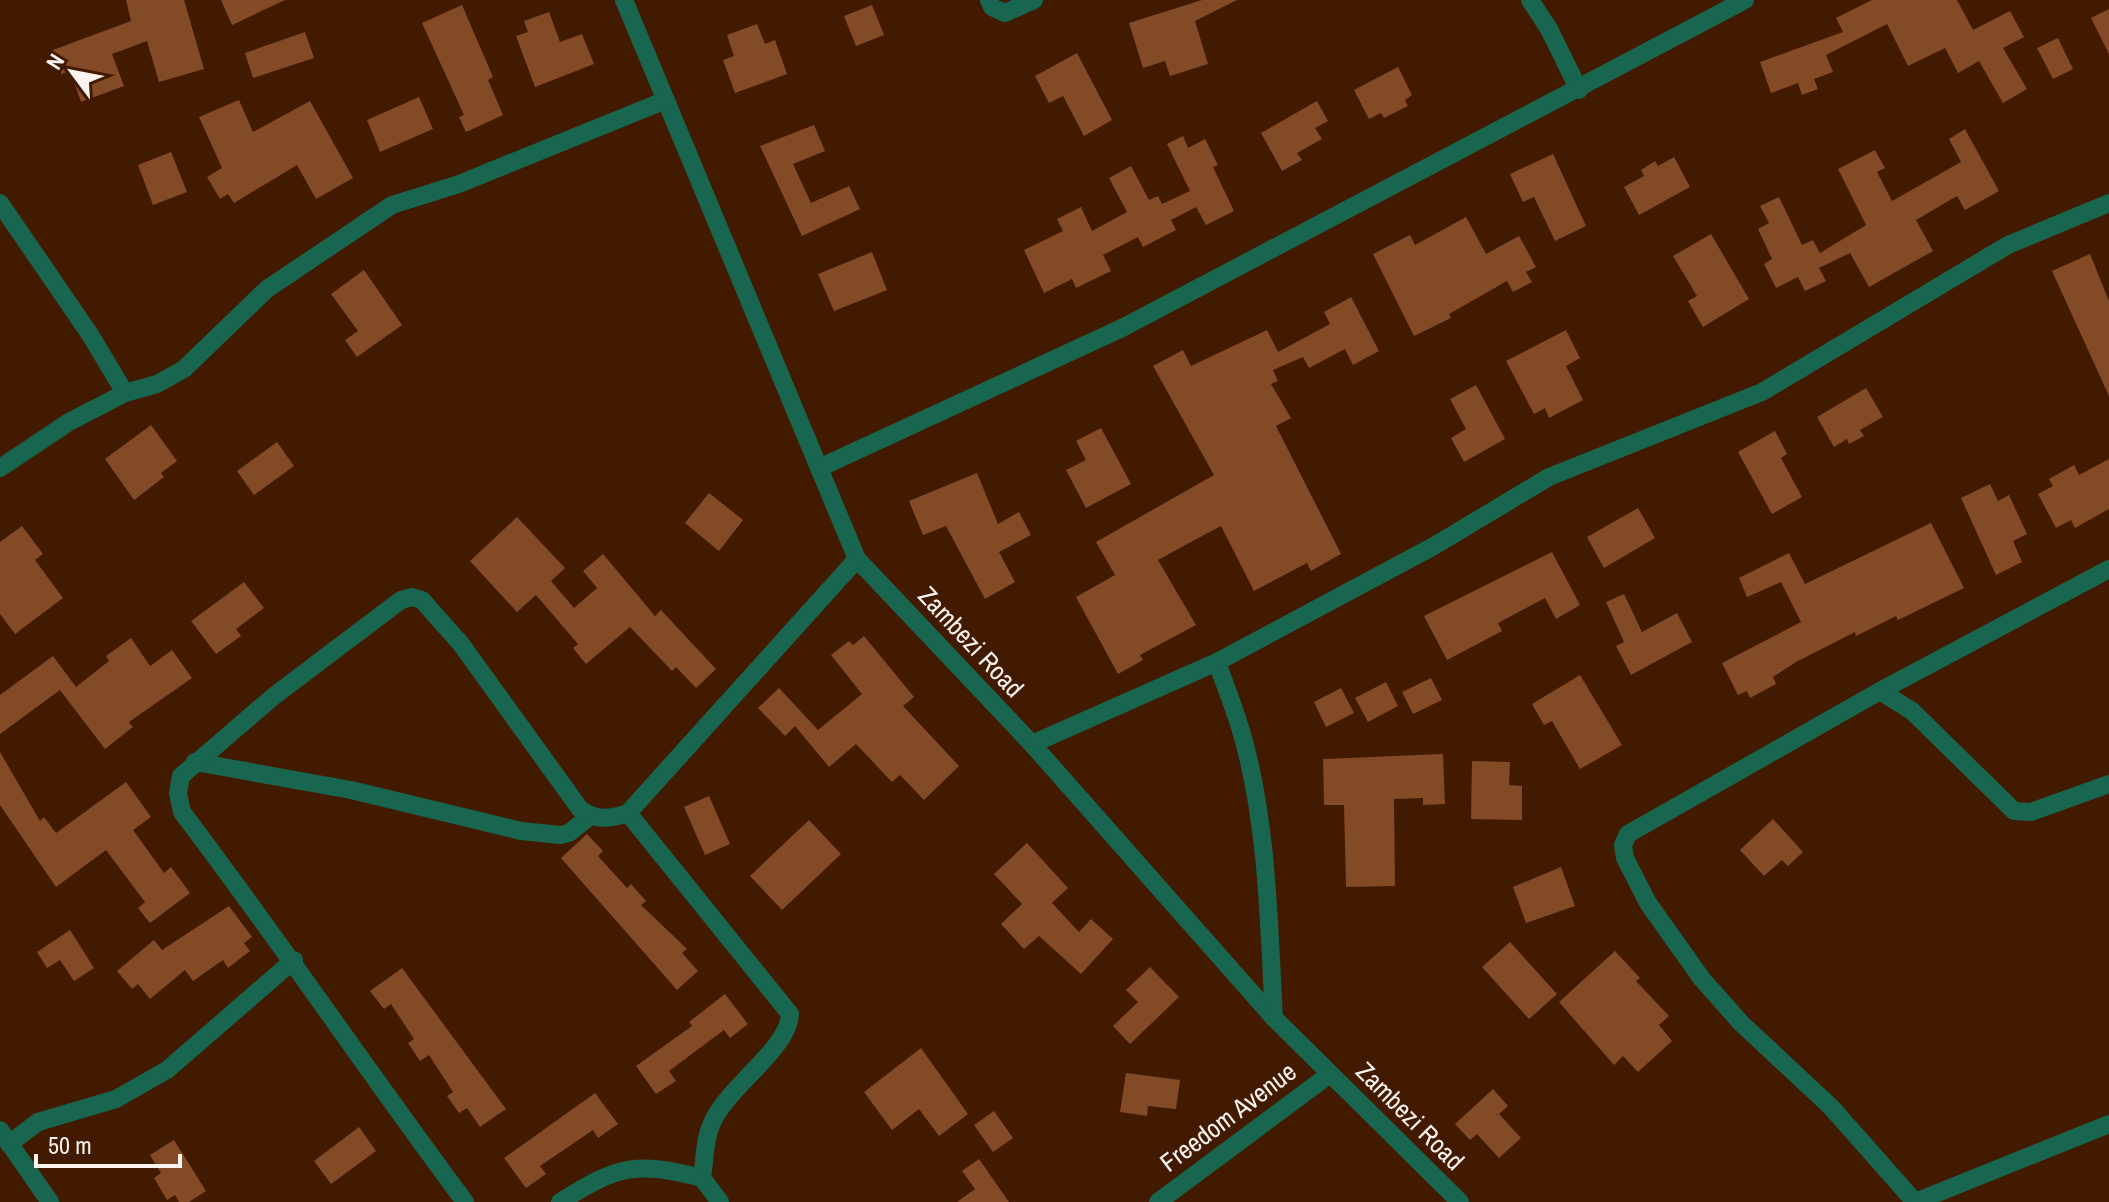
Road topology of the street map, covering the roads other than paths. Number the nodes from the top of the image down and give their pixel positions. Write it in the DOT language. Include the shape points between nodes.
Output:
graph roads {
  1 [pos="624,0"];
  2 [pos="989,0"];
  3 [pos="1034,0"];
  4 [pos="1530,0"];
  5 [pos="1745,0"];
  6 [pos="1579,90"];
  7 [pos="666,100"];
  8 [pos="0,203"];
  9 [pos="2109,203"];
  10 [pos="125,393"];
  11 [pos="0,468"];
  12 [pos="819,468"];
  13 [pos="857,559"];
  14 [pos="2109,569"];
  15 [pos="1217,662"];
  16 [pos="1880,691"];
  17 [pos="1032,744"];
  18 [pos="195,762"];
  19 [pos="2109,784"];
  20 [pos="628,813"];
  21 [pos="590,816"];
  22 [pos="294,960"];
  23 [pos="1274,1018"];
  24 [pos="1330,1074"];
  25 [pos="2109,1124"];
  26 [pos="5,1137"];
  27 [pos="702,1178"];
  28 [pos="50,1202"];
  29 [pos="465,1202"];
  30 [pos="560,1202"];
  31 [pos="720,1202"];
  32 [pos="1158,1202"];
  33 [pos="1460,1202"];
  34 [pos="1915,1202"];
  1 -- 7 [label="street, Zambezi Road"];
  2 -- 3 [label="street" via="1005,13"];
  4 -- 6 [label="street"];
  5 -- 6 [label="street"];
  6 -- 12 [label="street" via="1122,328"];
  7 -- 10 [label="street" via="459,184 392,205 267,289 184,369"];
  7 -- 12 [label="street, Zambezi Road"];
  8 -- 10 [label="street"];
  9 -- 15 [label="street" via="2008,245 1762,392 1549,477 1434,546"];
  10 -- 11 [label="street"];
  12 -- 13 [label="street, Zambezi Road"];
  13 -- 17 [label="street, Zambezi Road"];
  13 -- 20 [label="street"];
  14 -- 16 [label="street"];
  15 -- 17 [label="street"];
  15 -- 23 [label="street" via="1253,783"];
  16 -- 19 [label="street" via="1912,711 2014,811 2031,812"];
  16 -- 34 [label="street" via="1628,834 1623,845 1648,903 1702,979 1831,1107"];
  17 -- 23 [label="street, Zambezi Road"];
  18 -- 21 [label="street" via="351,790 521,831 560,835"];
  18 -- 21 [label="street" via="363,628 412,597 422,600 461,644"];
  18 -- 22 [label="street" via="178,785 182,812"];
  20 -- 21 [label="street" via="606,819"];
  20 -- 27 [label="street" via="790,1014 787,1033 729,1095 712,1123"];
  22 -- 26 [label="street" via="167,1070 105,1103"];
  22 -- 29 [label="street"];
  23 -- 24 [label="street, Zambezi Road"];
  24 -- 32 [label="street, Freedom Avenue"];
  24 -- 33 [label="street, Zambezi Road"];
  25 -- 34 [label="street"];
  26 -- 28 [label="street"];
  27 -- 30 [label="street" via="625,1168"];
  27 -- 31 [label="street"];
}
